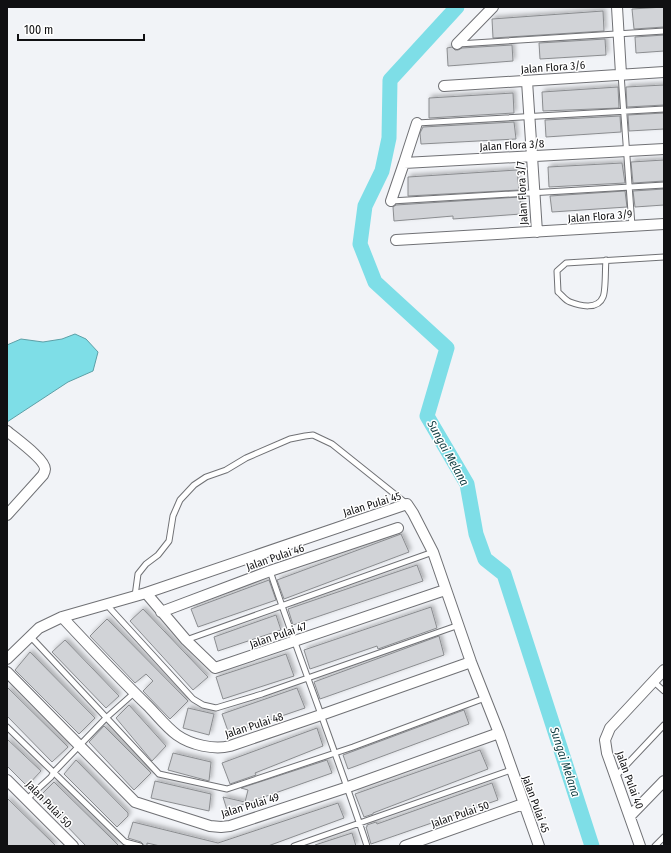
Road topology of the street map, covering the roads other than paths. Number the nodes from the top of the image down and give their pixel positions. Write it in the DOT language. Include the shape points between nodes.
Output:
graph roads {
  1 [pos="494,7"];
  2 [pos="617,7"];
  3 [pos="664,31"];
  4 [pos="619,34"];
  5 [pos="457,44"];
  6 [pos="664,72"];
  7 [pos="622,74"];
  8 [pos="527,81"];
  9 [pos="444,86"];
  10 [pos="664,109"];
  11 [pos="625,112"];
  12 [pos="529,117"];
  13 [pos="417,123"];
  14 [pos="664,149"];
  15 [pos="628,151"];
  16 [pos="532,156"];
  17 [pos="404,163"];
  18 [pos="664,185"];
  19 [pos="630,187"];
  20 [pos="534,193"];
  21 [pos="391,201"];
  22 [pos="664,224"];
  23 [pos="632,226"];
  24 [pos="537,232"];
  25 [pos="396,240"];
  26 [pos="664,257"];
  27 [pos="606,260"];
  28 [pos="7,430"];
  29 [pos="407,504"];
  30 [pos="7,515"];
  31 [pos="398,528"];
  32 [pos="433,552"];
  33 [pos="270,571"];
  34 [pos="445,590"];
  35 [pos="146,593"];
  36 [pos="135,596"];
  37 [pos="106,604"];
  38 [pos="282,606"];
  39 [pos="161,612"];
  40 [pos="62,617"];
  41 [pos="459,625"];
  42 [pos="30,636"];
  43 [pos="186,640"];
  44 [pos="294,642"];
  45 [pos="7,659"];
  46 [pos="470,662"];
  47 [pos="664,670"];
  48 [pos="7,672"];
  49 [pos="307,678"];
  50 [pos="654,682"];
  51 [pos="134,692"];
  52 [pos="664,692"];
  53 [pos="485,698"];
  54 [pos="321,715"];
  55 [pos="106,718"];
  56 [pos="664,725"];
  57 [pos="7,727"];
  58 [pos="499,733"];
  59 [pos="79,746"];
  60 [pos="335,752"];
  61 [pos="511,770"];
  62 [pos="54,772"];
  63 [pos="616,776"];
  64 [pos="7,780"];
  65 [pos="664,781"];
  66 [pos="348,787"];
  67 [pos="27,799"];
  68 [pos="523,804"];
  69 [pos="630,816"];
  70 [pos="360,824"];
  71 [pos="664,837"];
  72 [pos="73,846"];
  73 [pos="140,846"];
  74 [pos="294,846"];
  75 [pos="367,846"];
  76 [pos="405,846"];
  77 [pos="539,846"];
  78 [pos="640,846"];
  79 [pos="655,846"];
  1 -- 5 [label="street"];
  2 -- 4 [label="street"];
  3 -- 4 [label="lane"];
  4 -- 5 [label="lane"];
  4 -- 7 [label="street"];
  6 -- 7 [label="street, Jalan Flora 3/6"];
  7 -- 8 [label="street, Jalan Flora 3/6"];
  7 -- 11 [label="lane"];
  8 -- 9 [label="street, Jalan Flora 3/6"];
  8 -- 12 [label="street, Jalan Flora 3/7"];
  10 -- 11 [label="lane"];
  11 -- 12 [label="lane"];
  11 -- 15 [label="lane"];
  12 -- 13 [label="lane"];
  12 -- 16 [label="street, Jalan Flora 3/7"];
  13 -- 17 [label="street"];
  14 -- 15 [label="street, Jalan Flora 3/8"];
  15 -- 16 [label="street, Jalan Flora 3/8"];
  15 -- 19 [label="lane"];
  16 -- 17 [label="street, Jalan Flora 3/8"];
  16 -- 20 [label="street, Jalan Flora 3/7"];
  17 -- 21 [label="street"];
  18 -- 19 [label="lane"];
  19 -- 20 [label="lane"];
  19 -- 23 [label="lane"];
  20 -- 21 [label="lane"];
  20 -- 24 [label="street, Jalan Flora 3/7"];
  22 -- 23 [label="street, Jalan Flora 3/9"];
  23 -- 24 [label="street, Jalan Flora 3/9"];
  24 -- 25 [label="street, Jalan Flora 3/9"];
  26 -- 27 [label="lane"];
  27 -- 27 [label="lane" via="566,263 557,271 558,292 568,301 582,306 600,302 604,296"];
  28 -- 30 [label="street" via="38,457 45,469 43,475"];
  29 -- 32 [label="street, Jalan Pulai 45"];
  29 -- 35 [label="street, Jalan Pulai 45"];
  29 -- 36 [label="lane" via="332,444 313,435 290,439 206,477 194,485 180,500 173,516 169,541 138,574"];
  31 -- 33 [label="street, Jalan Pulai 46"];
  32 -- 34 [label="street, Jalan Pulai 45"];
  32 -- 38 [label="lane"];
  33 -- 38 [label="lane"];
  33 -- 39 [label="street, Jalan Pulai 46"];
  34 -- 41 [label="street, Jalan Pulai 45"];
  34 -- 44 [label="street, Jalan Pulai 47"];
  35 -- 36 [label="street, Jalan Pulai 45"];
  35 -- 39 [label="street, Jalan Pulai 47"];
  36 -- 37 [label="street, Jalan Pulai 45"];
  37 -- 40 [label="street, Jalan Pulai 45"];
  37 -- 49 [label="lane" via="203,705 216,708"];
  38 -- 43 [label="lane"];
  38 -- 44 [label="lane"];
  39 -- 43 [label="street, Jalan Pulai 47"];
  40 -- 42 [label="street, Jalan Pulai 45" via="39,628"];
  40 -- 51 [label="street, Jalan Pulai 48"];
  41 -- 46 [label="street, Jalan Pulai 45"];
  41 -- 49 [label="lane"];
  42 -- 45 [label="street, Jalan Pulai 45"];
  42 -- 55 [label="lane"];
  43 -- 44 [label="street, Jalan Pulai 47" via="215,668"];
  44 -- 49 [label="lane"];
  46 -- 53 [label="street, Jalan Pulai 45"];
  46 -- 54 [label="street, Jalan Pulai 48"];
  47 -- 50 [label="street, Jalan Pulai 40"];
  48 -- 59 [label="street, Jalan Pulai 49"];
  49 -- 54 [label="lane"];
  50 -- 52 [label="lane"];
  50 -- 63 [label="street, Jalan Pulai 40" via="610,728 605,740"];
  51 -- 54 [label="street, Jalan Pulai 48" via="177,735 192,743 208,747 223,748"];
  51 -- 55 [label="lane"];
  53 -- 58 [label="street, Jalan Pulai 45"];
  53 -- 60 [label="lane"];
  54 -- 60 [label="lane"];
  55 -- 59 [label="lane"];
  55 -- 60 [label="lane" via="159,774 227,789"];
  56 -- 63 [label="lane"];
  57 -- 62 [label="lane"];
  58 -- 61 [label="street, Jalan Pulai 45"];
  58 -- 66 [label="street, Jalan Pulai 49"];
  59 -- 62 [label="lane"];
  59 -- 66 [label="street, Jalan Pulai 49" via="135,802 210,826 230,826"];
  60 -- 66 [label="lane"];
  61 -- 68 [label="street, Jalan Pulai 45"];
  61 -- 70 [label="lane"];
  62 -- 67 [label="lane"];
  62 -- 73 [label="lane" via="125,842"];
  63 -- 69 [label="street, Jalan Pulai 40"];
  64 -- 67 [label="street, Jalan Pulai 50"];
  65 -- 69 [label="street"];
  66 -- 70 [label="lane"];
  67 -- 72 [label="street, Jalan Pulai 50"];
  68 -- 76 [label="street, Jalan Pulai 50"];
  68 -- 77 [label="street, Jalan Pulai 45"];
  69 -- 78 [label="street, Jalan Pulai 40"];
  70 -- 74 [label="lane"];
  70 -- 75 [label="lane"];
  71 -- 79 [label="lane"];
}
